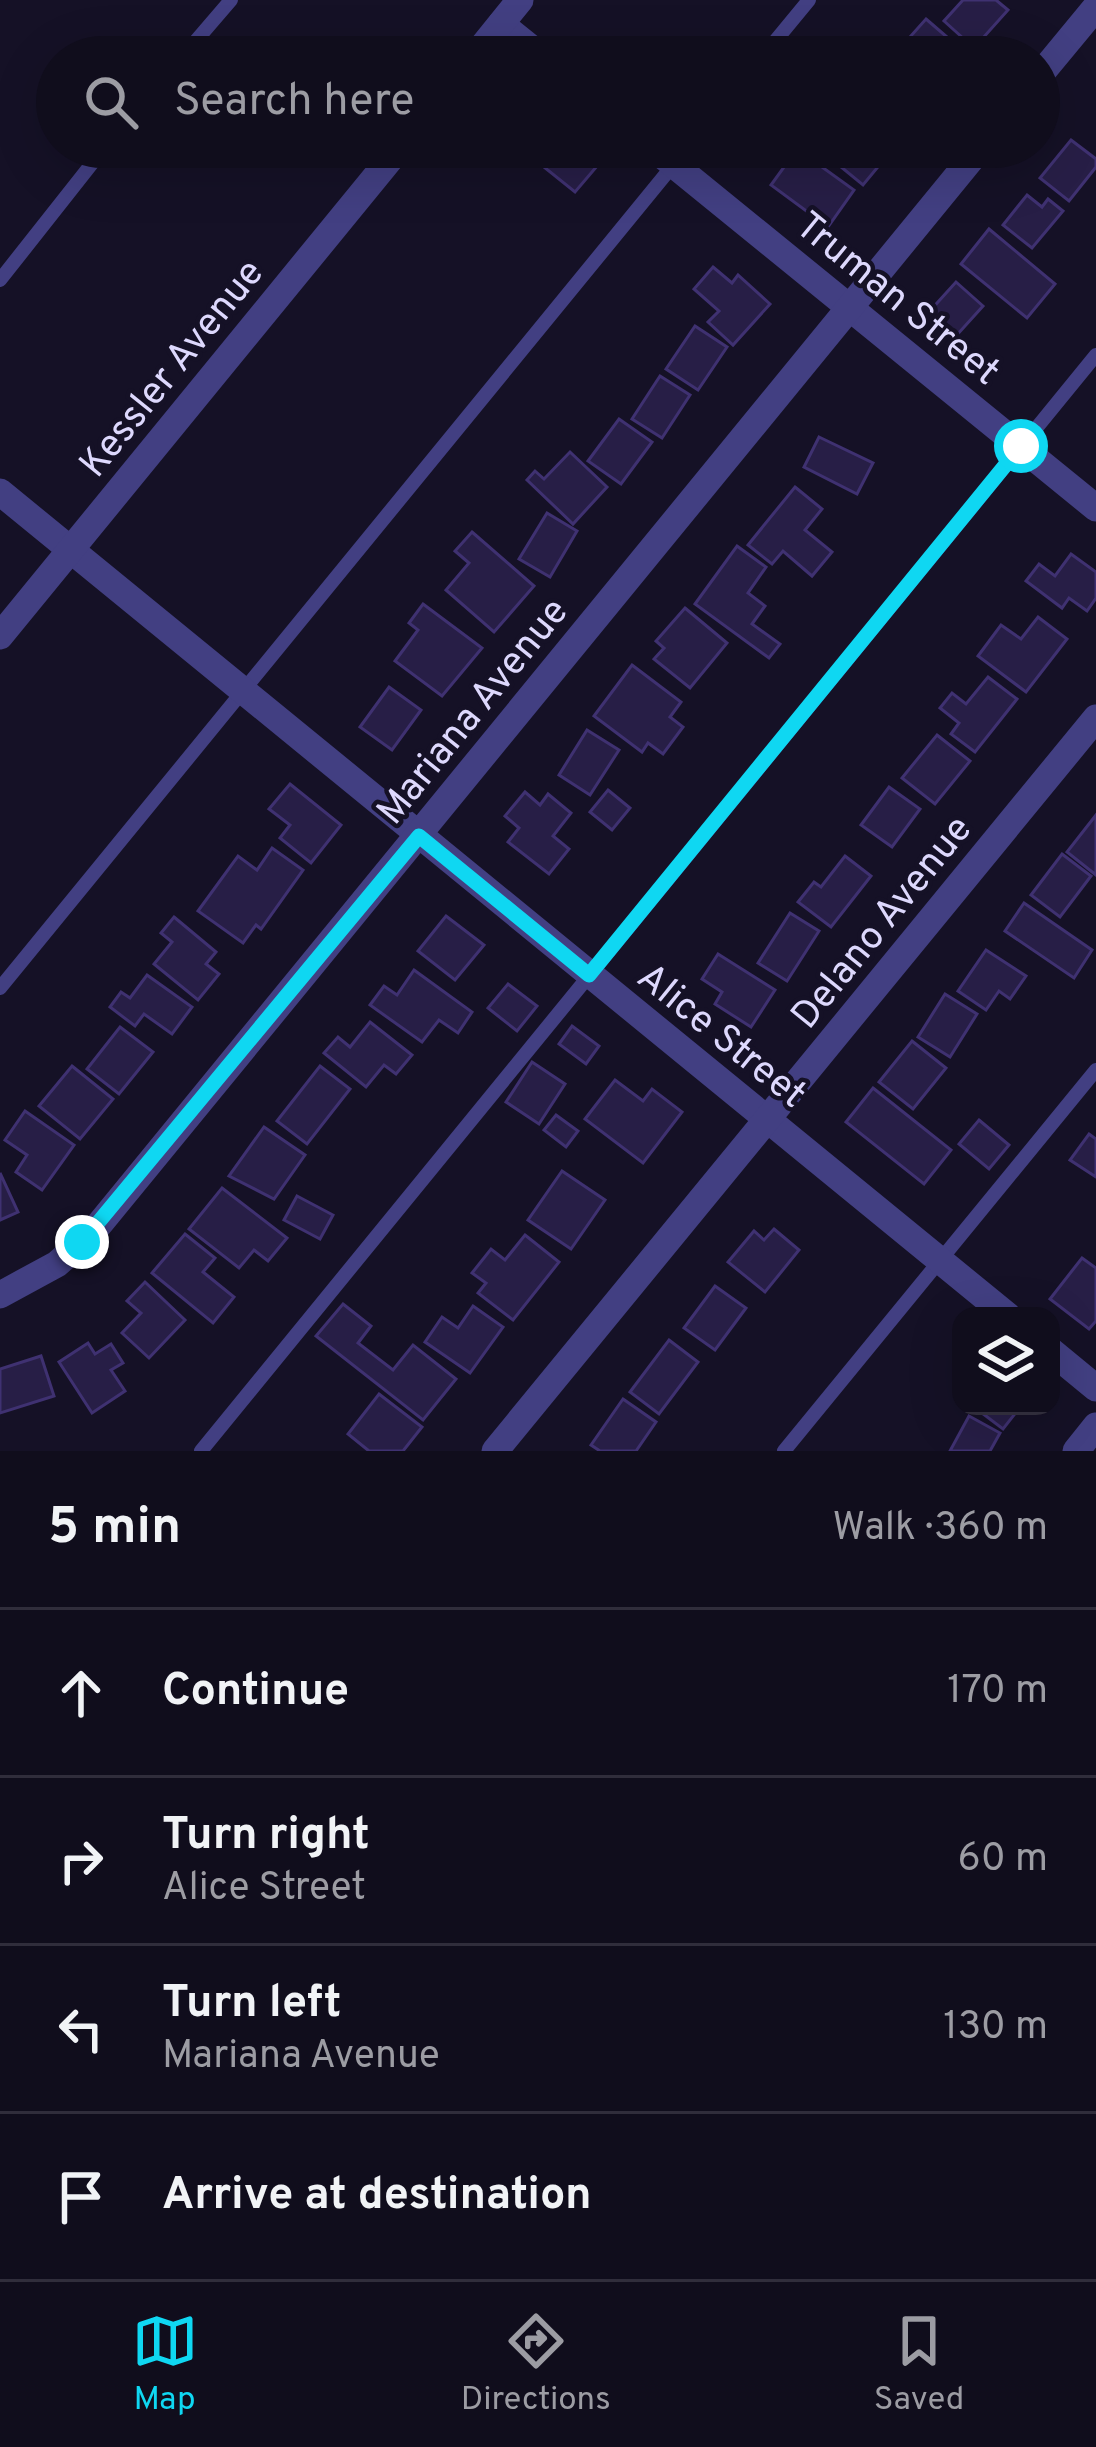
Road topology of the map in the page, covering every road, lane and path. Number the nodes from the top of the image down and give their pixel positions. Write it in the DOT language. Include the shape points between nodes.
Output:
graph roads {
  1 [pos="231,0"];
  2 [pos="520,0"];
  3 [pos="809,0"];
  4 [pos="1096,7"];
  5 [pos="501,23"];
  6 [pos="200,36"];
  7 [pos="491,36"];
  8 [pos="517,36"];
  9 [pos="779,36"];
  10 [pos="1060,51"];
  11 [pos="88,168"];
  12 [pos="383,168"];
  13 [pos="659,168"];
  14 [pos="688,168"];
  15 [pos="964,168"];
  16 [pos="0,280"];
  17 [pos="849,308"];
  18 [pos="1096,356"];
  19 [pos="1021,446"];
  20 [pos="0,492"];
  21 [pos="1096,508"];
  22 [pos="71,550"];
  23 [pos="0,636"];
  24 [pos="242,692"];
  25 [pos="1096,718"];
  26 [pos="419,836"];
  27 [pos="589,975"];
  28 [pos="0,988"];
  29 [pos="1096,1070"];
  30 [pos="767,1120"];
  31 [pos="941,1262"];
  32 [pos="0,1295"];
  33 [pos="996,1307"];
  34 [pos="1060,1359"];
  35 [pos="1096,1388"];
  36 [pos="1096,1426"];
  37 [pos="201,1451"];
  38 [pos="495,1451"];
  39 [pos="784,1451"];
  40 [pos="1076,1451"];
  1 -- 6 [label="lane"];
  2 -- 5 [label="street"];
  3 -- 9 [label="lane"];
  4 -- 10 [label="street"];
  5 -- 7 [label="street"];
  5 -- 8 [label="street"];
  11 -- 16 [label="lane"];
  12 -- 22 [label="street, Kessler Avenue"];
  13 -- 24 [label="lane"];
  14 -- 17 [label="street, Truman Street"];
  15 -- 17 [label="street, Mariana Avenue"];
  17 -- 19 [label="street, Truman Street"];
  17 -- 26 [label="street, Mariana Avenue"];
  18 -- 19 [label="lane"];
  19 -- 21 [label="street, Truman Street"];
  19 -- 27 [label="lane"];
  20 -- 22 [label="street, Alice Street"];
  22 -- 23 [label="street, Kessler Avenue"];
  22 -- 24 [label="street, Alice Street"];
  24 -- 26 [label="street, Alice Street"];
  24 -- 28 [label="lane"];
  25 -- 30 [label="street, Delano Avenue"];
  26 -- 27 [label="street, Alice Street"];
  26 -- 32 [label="street, Mariana Avenue" via="93,1232 57,1264"];
  27 -- 30 [label="street, Alice Street"];
  27 -- 37 [label="lane"];
  29 -- 31 [label="lane"];
  30 -- 31 [label="street, Alice Street"];
  30 -- 38 [label="street, Delano Avenue"];
  31 -- 33 [label="street, Alice Street"];
  31 -- 39 [label="lane"];
  34 -- 35 [label="street"];
  36 -- 40 [label="street"];
}
